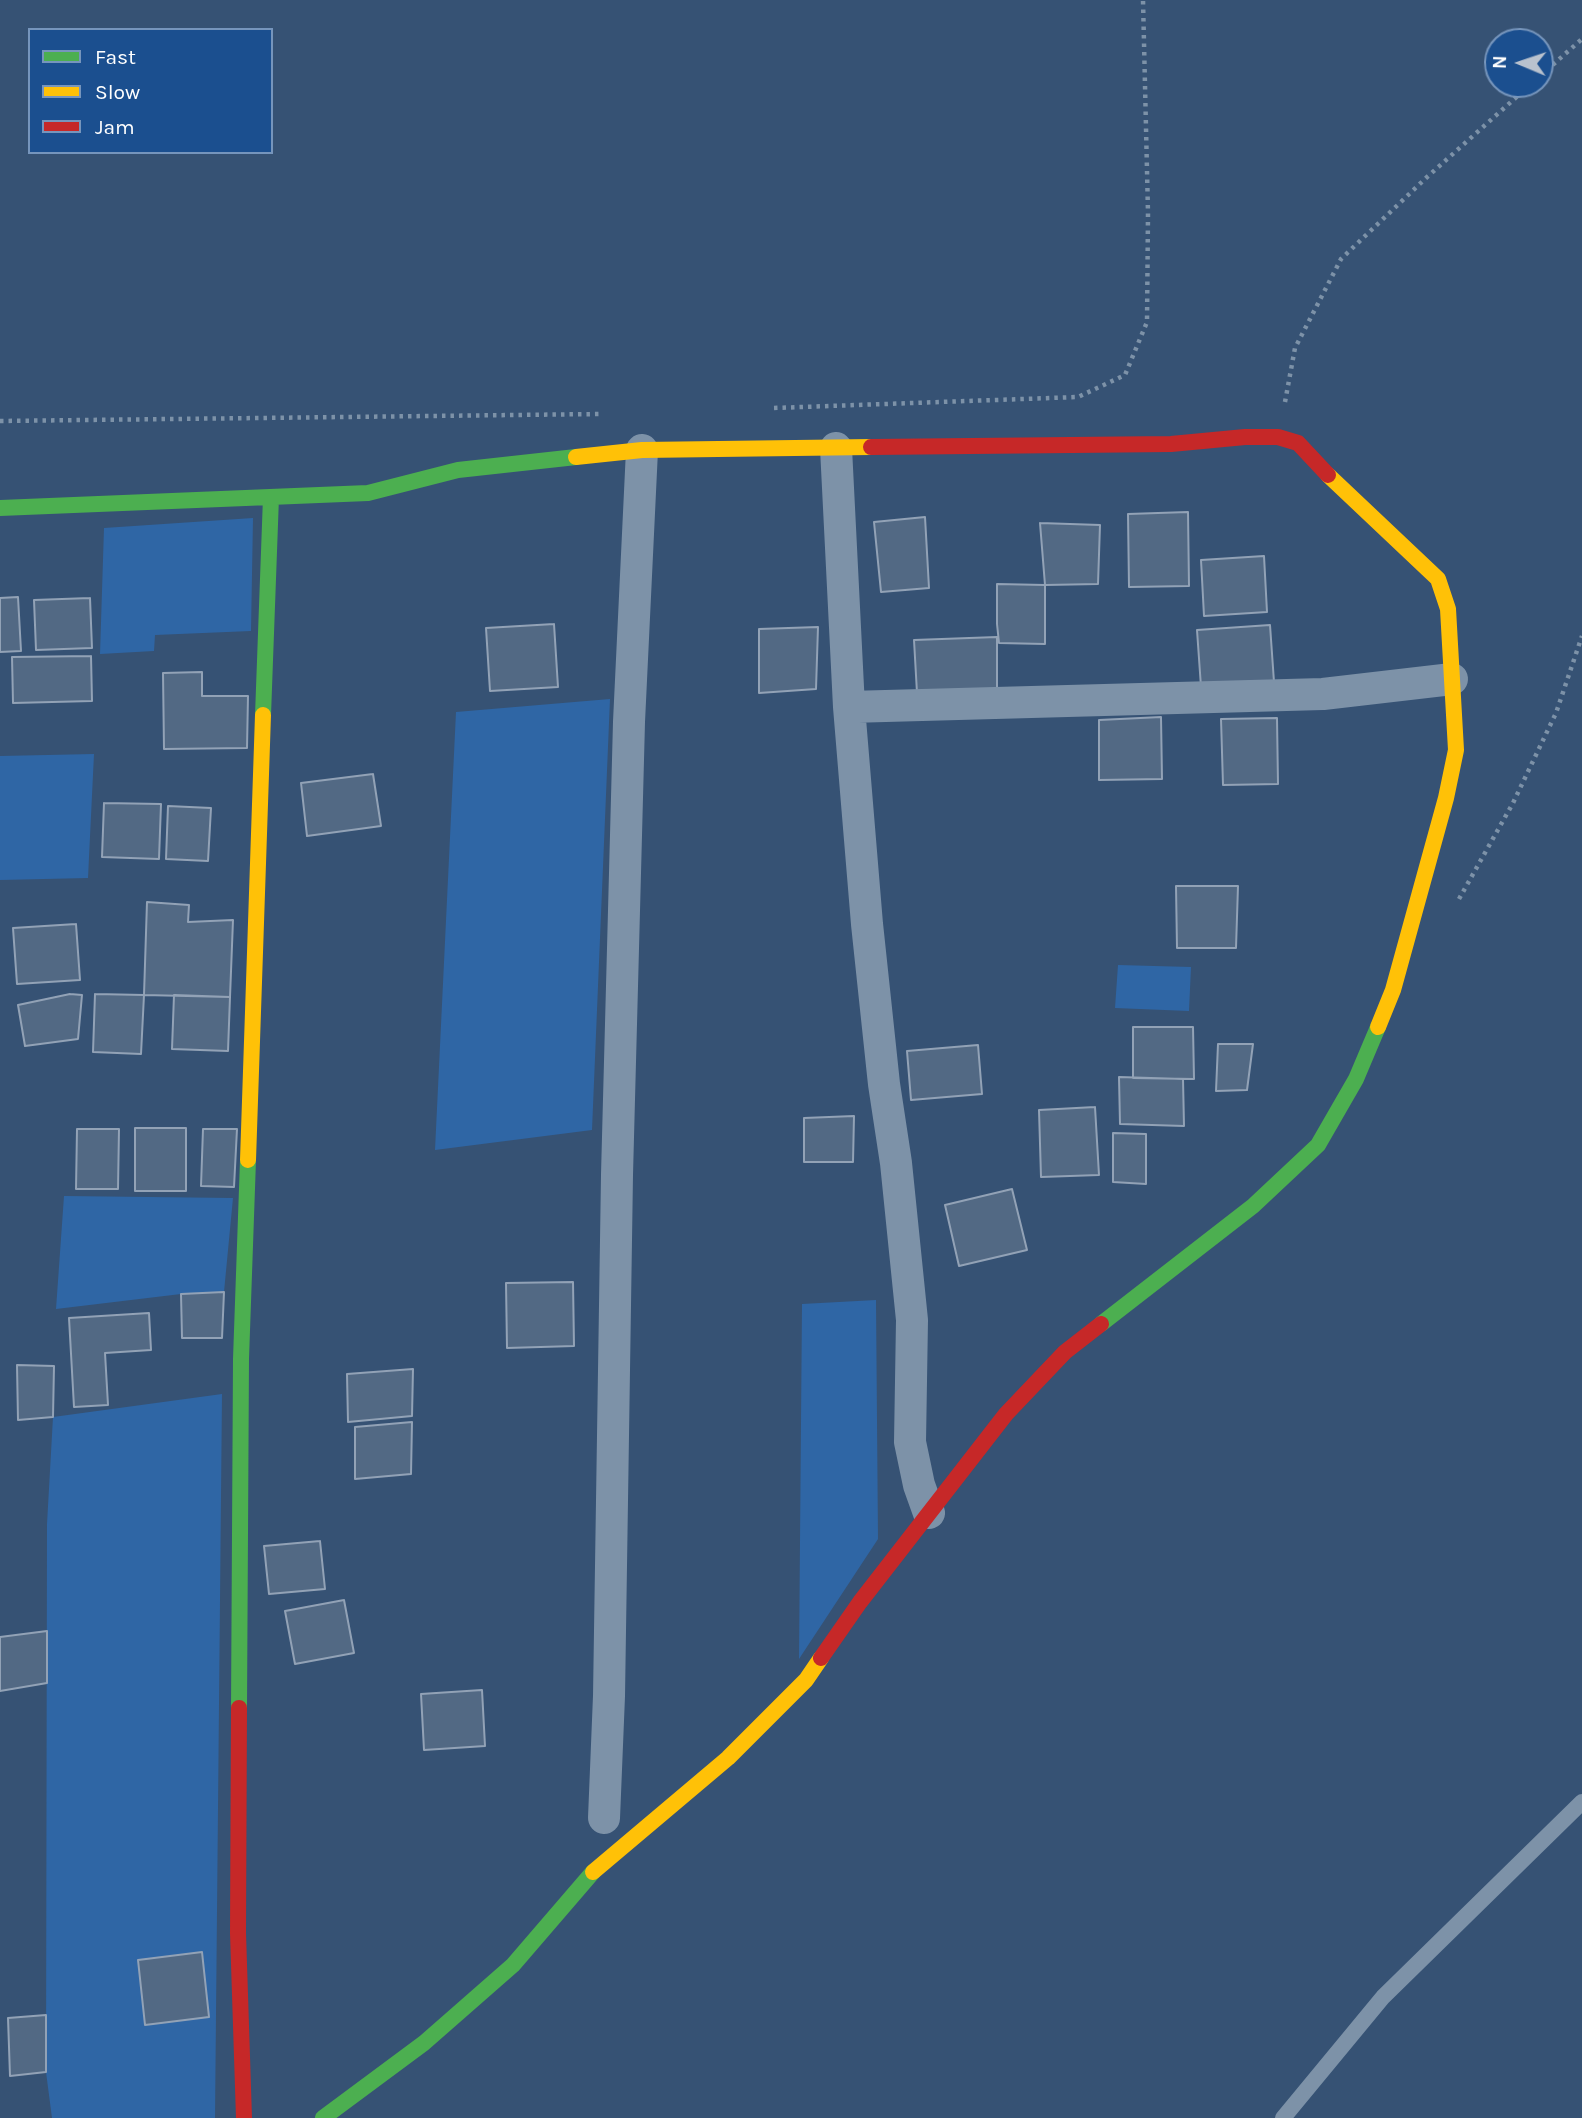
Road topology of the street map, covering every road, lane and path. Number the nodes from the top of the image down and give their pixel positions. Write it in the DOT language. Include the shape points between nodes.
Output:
graph roads {
  1 [pos="1143,0"];
  2 [pos="1582,39"];
  3 [pos="1554,64"];
  4 [pos="1515,98"];
  5 [pos="772,408"];
  6 [pos="605,414"];
  7 [pos="0,421"];
  8 [pos="1278,437"];
  9 [pos="836,448"];
  10 [pos="642,450"];
  11 [pos="271,497"];
  12 [pos="0,508"];
  13 [pos="1582,636"];
  14 [pos="1452,679"];
  15 [pos="849,707"];
  16 [pos="1457,903"];
  17 [pos="929,1513"];
  18 [pos="1582,1802"];
  19 [pos="604,1818"];
  20 [pos="244,2118"];
  21 [pos="323,2118"];
  22 [pos="1283,2118"];
  1 -- 5 [label="path" via="1147,322 1125,375 1078,397"];
  2 -- 3 [label="path"];
  4 -- 8 [label="path" via="1341,259 1295,348"];
  6 -- 7 [label="path"];
  8 -- 9 [label="street" via="1171,444"];
  8 -- 14 [label="street" via="1298,443 1438,579 1448,609"];
  9 -- 10 [label="street"];
  9 -- 15 [label="street"];
  10 -- 11 [label="street" via="458,471 368,494"];
  10 -- 19 [label="street" via="629,722"];
  11 -- 12 [label="street"];
  11 -- 20 [label="street" via="241,1359 237,1933"];
  13 -- 16 [label="path" via="1556,713"];
  14 -- 15 [label="street" via="1323,694"];
  14 -- 17 [label="street" via="1456,750 1393,990 1356,1079 1318,1144 1253,1206 1065,1352 1006,1414"];
  15 -- 17 [label="street" via="867,923 912,1320 910,1442"];
  17 -- 21 [label="street" via="806,1680 728,1758 586,1878 513,1965 424,2043"];
  18 -- 22 [label="lane" via="1383,1997"];
}
